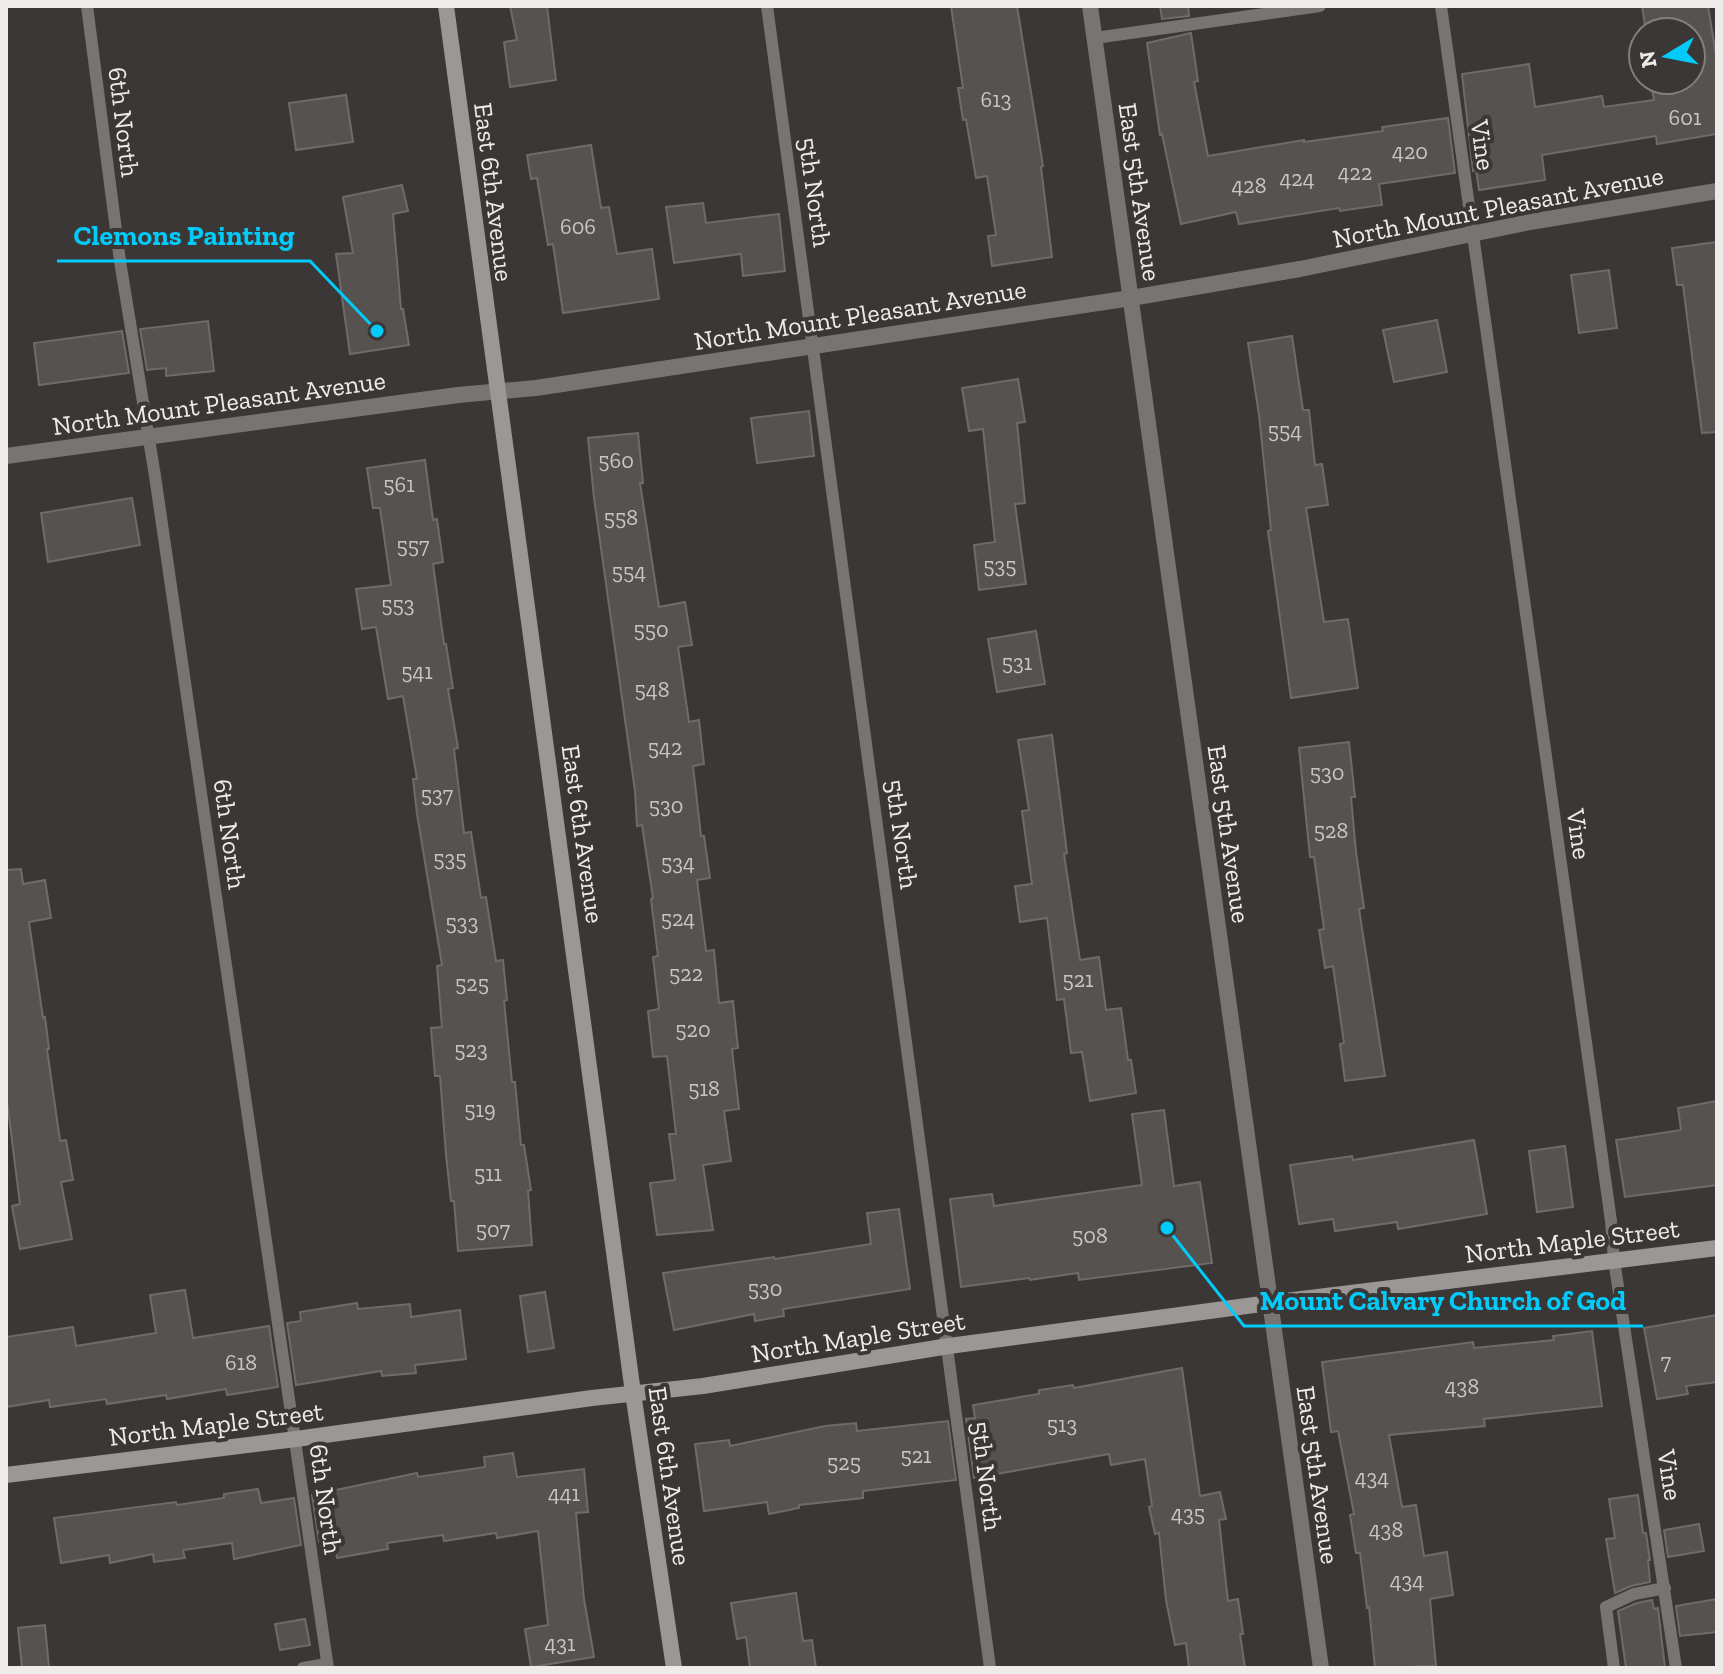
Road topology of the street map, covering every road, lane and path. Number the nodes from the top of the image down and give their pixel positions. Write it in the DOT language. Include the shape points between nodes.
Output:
graph roads {
  1 [pos="87,6"];
  2 [pos="446,6"];
  3 [pos="767,6"];
  4 [pos="1090,6"];
  5 [pos="1320,6"];
  6 [pos="1441,6"];
  7 [pos="1095,38"];
  8 [pos="1717,191"];
  9 [pos="1474,234"];
  10 [pos="1131,298"];
  11 [pos="814,347"];
  12 [pos="496,392"];
  13 [pos="149,436"];
  14 [pos="6,456"];
  15 [pos="1717,1248"];
  16 [pos="1614,1260"];
  17 [pos="1269,1303"];
  18 [pos="949,1346"];
  19 [pos="633,1393"];
  20 [pos="296,1439"];
  21 [pos="6,1475"];
  22 [pos="1665,1588"];
  23 [pos="327,1666"];
  24 [pos="303,1668"];
  25 [pos="674,1668"];
  26 [pos="990,1668"];
  27 [pos="1321,1668"];
  28 [pos="1614,1668"];
  29 [pos="1676,1668"];
  1 -- 13 [label="lane, 6th North"];
  2 -- 12 [label="street, East 6th Avenue"];
  3 -- 11 [label="lane, 5th North"];
  4 -- 7 [label="street, East 5th Avenue"];
  5 -- 7 [label="lane"];
  6 -- 9 [label="lane, Vine"];
  7 -- 10 [label="street, East 5th Avenue"];
  8 -- 9 [label="street, North Mount Pleasant Avenue"];
  9 -- 10 [label="street, North Mount Pleasant Avenue"];
  9 -- 16 [label="lane, Vine"];
  10 -- 11 [label="street, North Mount Pleasant Avenue"];
  10 -- 17 [label="street, East 5th Avenue"];
  11 -- 12 [label="street, North Mount Pleasant Avenue"];
  11 -- 18 [label="lane, 5th North"];
  12 -- 13 [label="street, North Mount Pleasant Avenue"];
  12 -- 19 [label="street, East 6th Avenue"];
  13 -- 14 [label="street, North Mount Pleasant Avenue"];
  13 -- 20 [label="lane, 6th North"];
  15 -- 16 [label="street, North Maple Street"];
  16 -- 17 [label="street, North Maple Street"];
  16 -- 22 [label="lane, Vine"];
  17 -- 18 [label="street, North Maple Street"];
  17 -- 27 [label="street, East 5th Avenue"];
  18 -- 19 [label="street, North Maple Street"];
  18 -- 26 [label="lane, 5th North"];
  19 -- 20 [label="street, North Maple Street"];
  19 -- 25 [label="street, East 6th Avenue"];
  20 -- 21 [label="street, North Maple Street"];
  20 -- 23 [label="lane, 6th North"];
  22 -- 28 [label="lane" via="1606,1607"];
  22 -- 29 [label="lane, Vine"];
  23 -- 24 [label="lane"];
}
